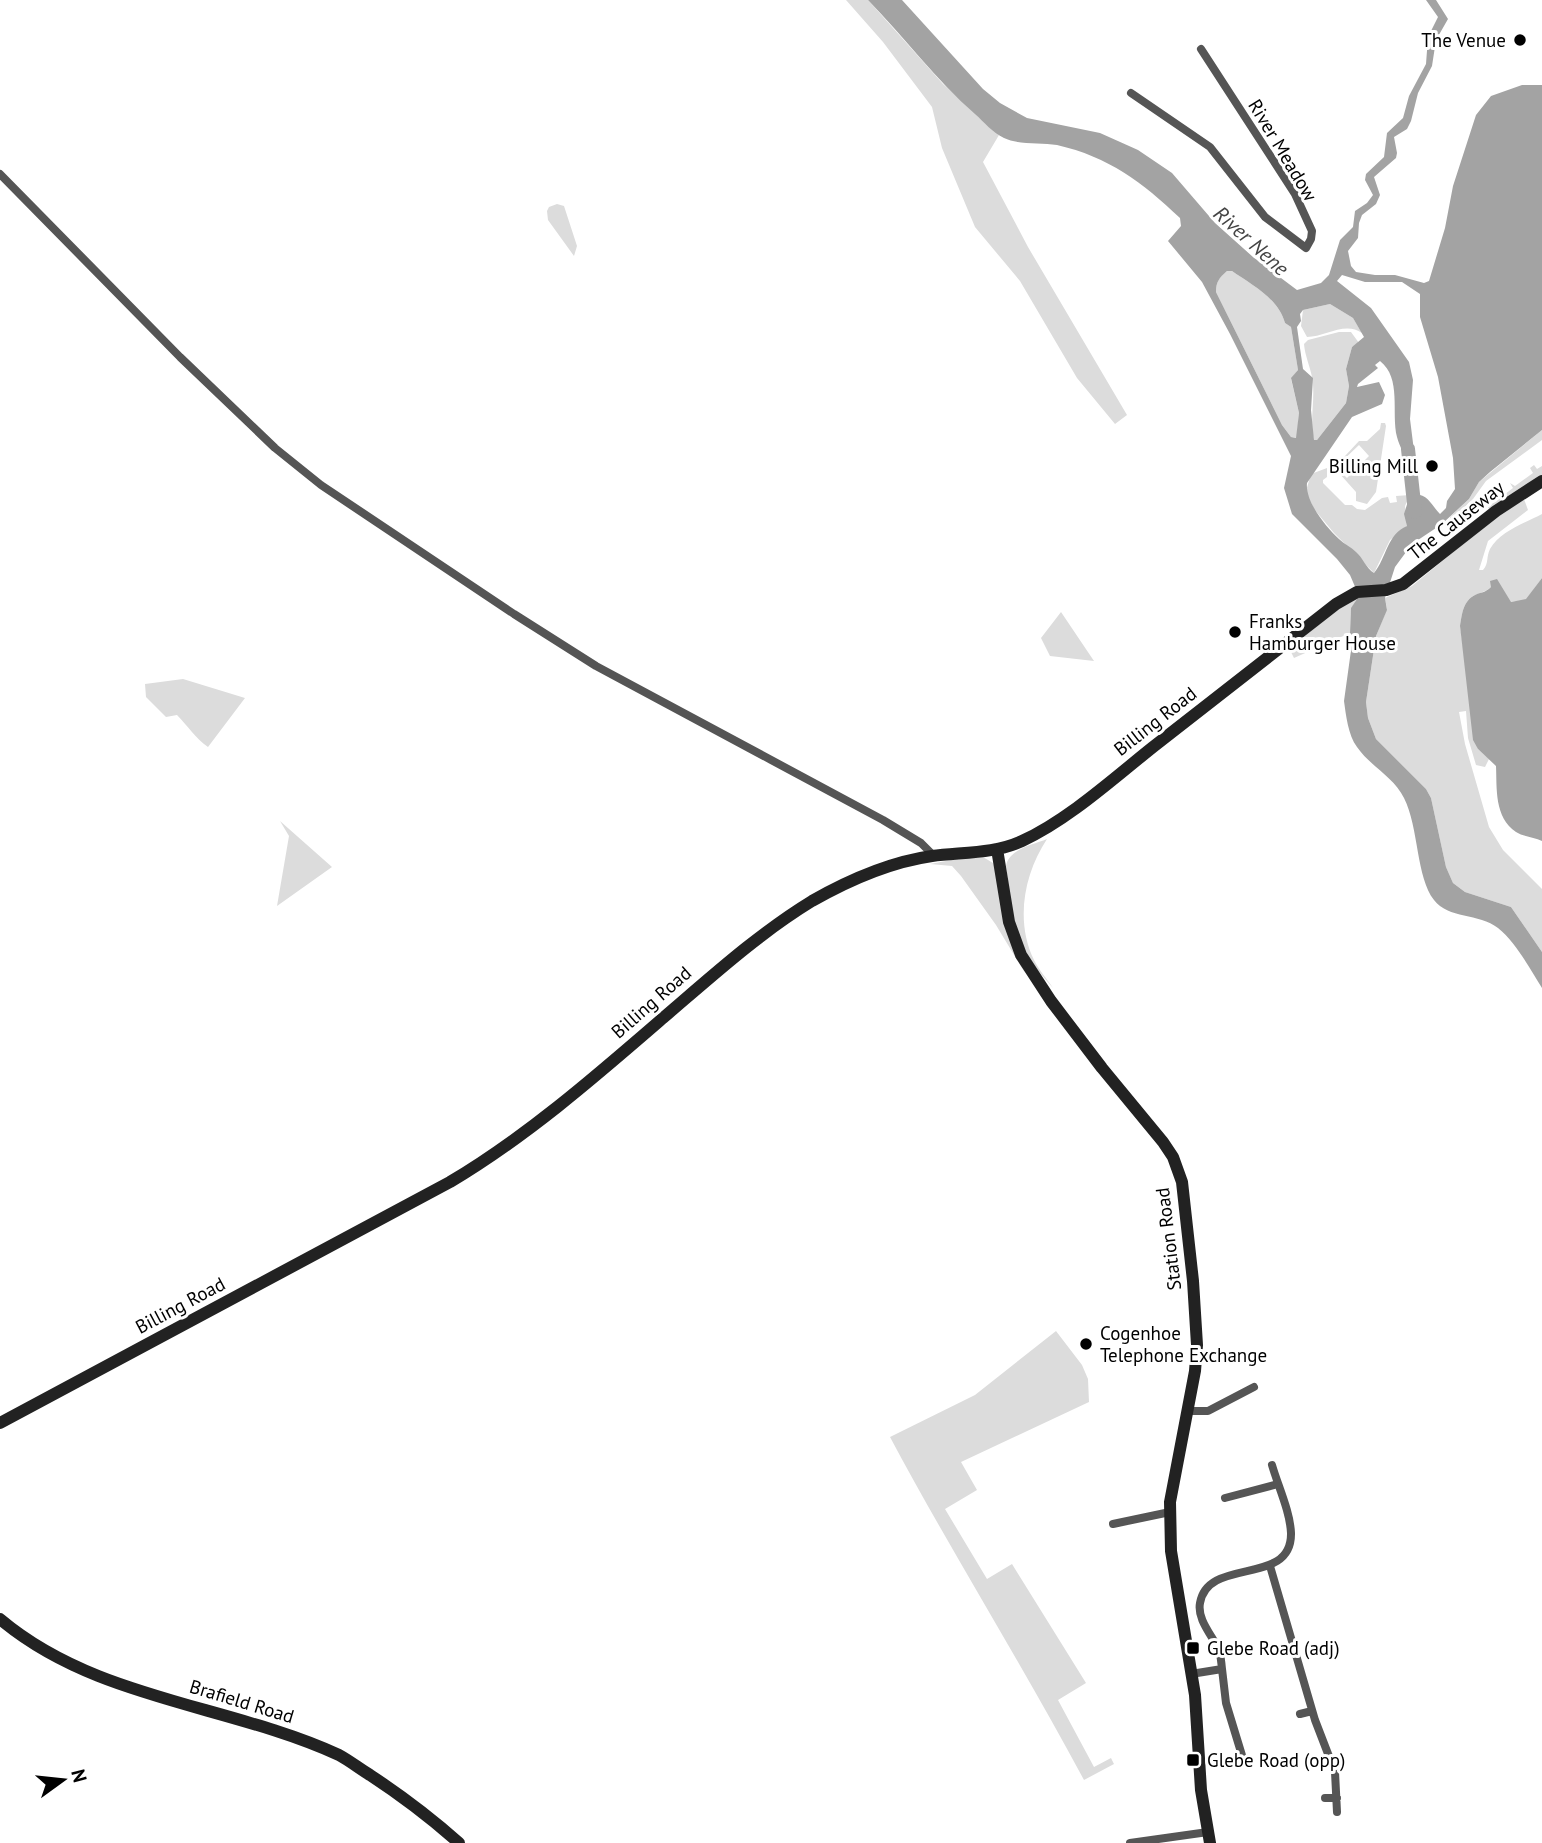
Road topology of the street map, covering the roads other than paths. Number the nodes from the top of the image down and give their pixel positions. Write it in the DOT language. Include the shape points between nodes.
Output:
graph roads {
  1 [pos="1201,49"];
  2 [pos="1131,93"];
  3 [pos="0,174"];
  4 [pos="1542,481"];
  5 [pos="1319,617"];
  6 [pos="997,849"];
  7 [pos="934,856"];
  8 [pos="1254,1387"];
  9 [pos="1188,1411"];
  10 [pos="0,1423"];
  11 [pos="1272,1465"];
  12 [pos="1278,1484"];
  13 [pos="1225,1498"];
  14 [pos="1170,1512"];
  15 [pos="1113,1524"];
  16 [pos="1269,1566"];
  17 [pos="0,1619"];
  18 [pos="1294,1647"];
  19 [pos="1283,1650"];
  20 [pos="1222,1669"];
  21 [pos="1191,1674"];
  22 [pos="1312,1711"];
  23 [pos="1300,1714"];
  24 [pos="1244,1762"];
  25 [pos="1325,1798"];
  26 [pos="1337,1798"];
  27 [pos="1337,1812"];
  28 [pos="1209,1837"];
  29 [pos="459,1843"];
  30 [pos="1130,1843"];
  1 -- 2 [label="street, River Meadow" via="1295,194 1311,231 1306,248 1265,217 1210,147"];
  3 -- 7 [label="street" via="180,357 275,448 321,485 596,666 883,820"];
  4 -- 5 [label="street, The Causeway" via="1496,511 1410,580 1394,588 1356,592"];
  5 -- 6 [label="street, Billing Road" via="1080,803 1031,836"];
  6 -- 7 [label="street, Billing Road"];
  6 -- 9 [label="street, Station Road" via="1009,922 1021,955 1095,1060 1163,1142 1178,1169 1197,1334"];
  7 -- 10 [label="street, Billing Road" via="849,882 780,922 531,1127 474,1168"];
  8 -- 9 [label="street" via="1208,1411"];
  9 -- 14 [label="street, Station Road"];
  11 -- 12 [label="street"];
  12 -- 13 [label="street"];
  12 -- 16 [label="street" via="1290,1524 1290,1541 1286,1552"];
  14 -- 15 [label="street"];
  14 -- 21 [label="street, Station Road" via="1171,1551"];
  16 -- 18 [label="street"];
  16 -- 20 [label="street" via="1220,1578 1203,1594 1200,1612"];
  17 -- 29 [label="street, Brafield Road" via="34,1646 89,1673 342,1756 425,1812"];
  18 -- 19 [label="street"];
  18 -- 22 [label="street"];
  20 -- 21 [label="street"];
  20 -- 24 [label="street" via="1226,1703"];
  21 -- 28 [label="street, Station Road"];
  22 -- 23 [label="street"];
  22 -- 26 [label="street" via="1335,1772"];
  25 -- 26 [label="street"];
  26 -- 27 [label="street"];
  28 -- 30 [label="street"];
}
